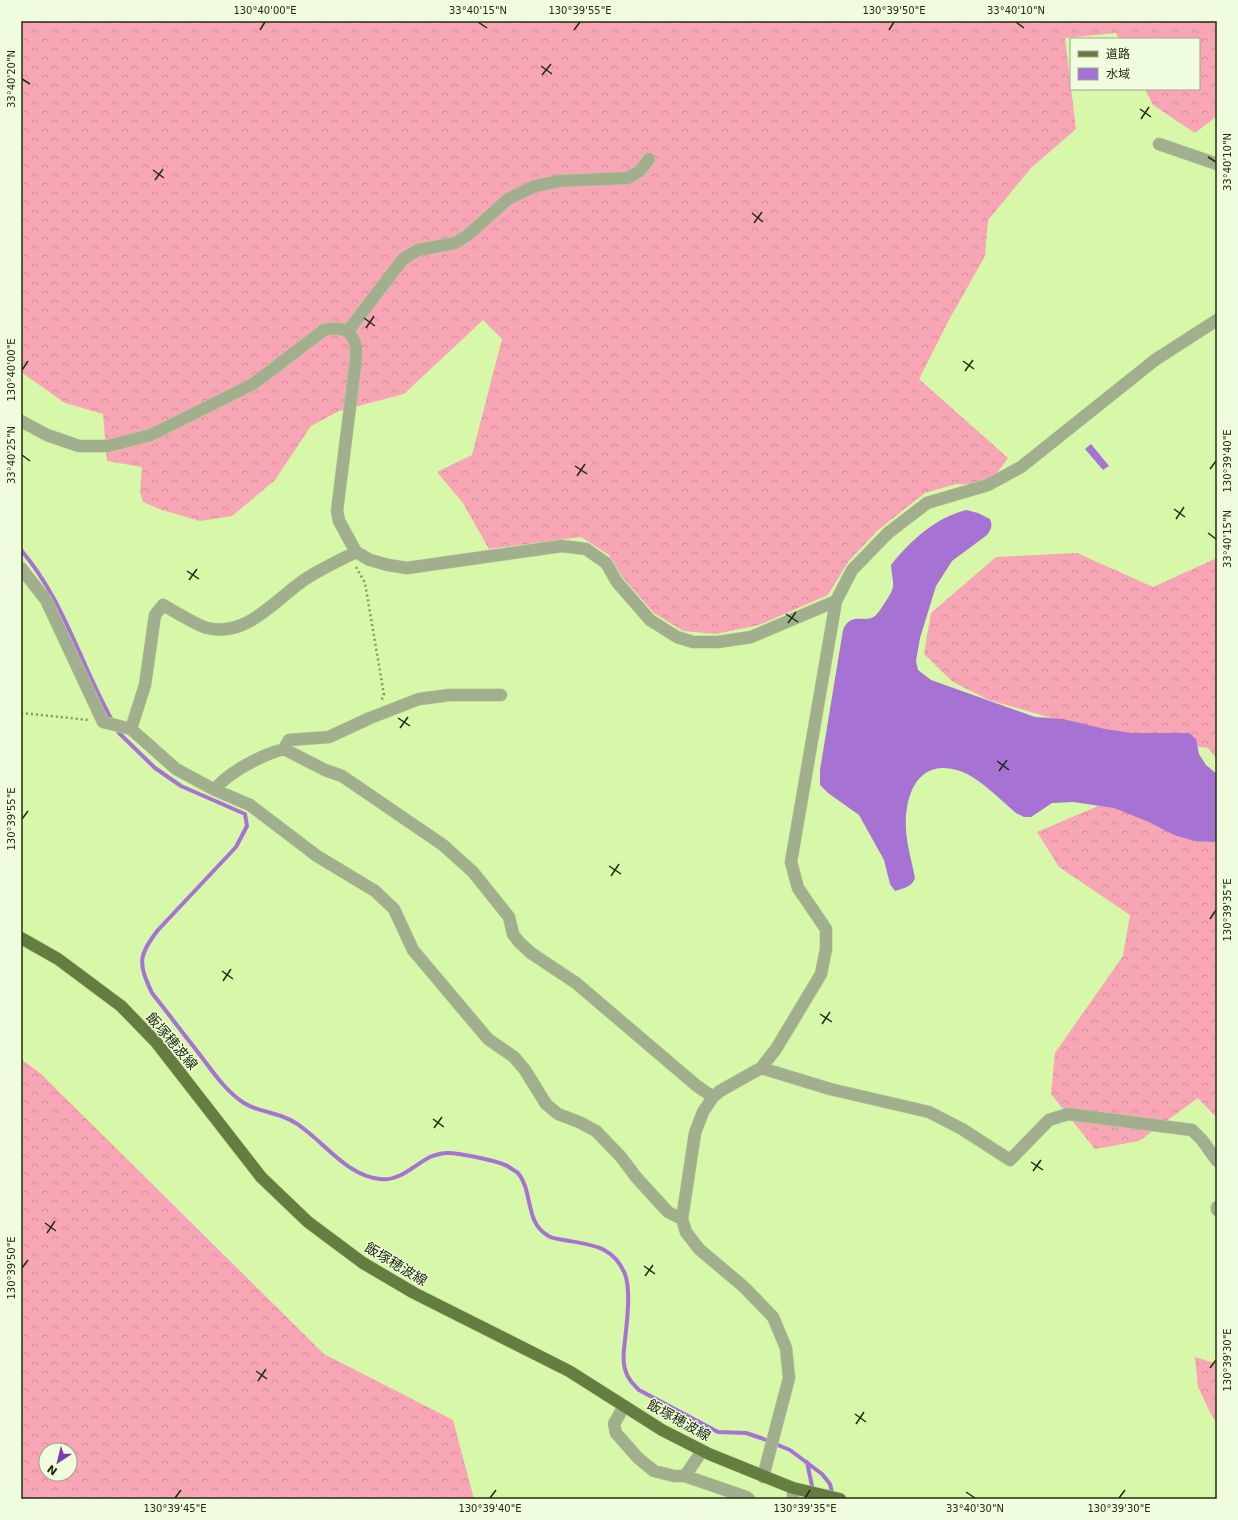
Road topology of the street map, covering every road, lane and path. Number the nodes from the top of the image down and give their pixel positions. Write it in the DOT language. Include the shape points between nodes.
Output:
graph roads {
  1 [pos="1159,144"];
  2 [pos="649,159"];
  3 [pos="1217,164"];
  4 [pos="1217,320"];
  5 [pos="348,332"];
  6 [pos="21,420"];
  7 [pos="353,554"];
  8 [pos="21,568"];
  9 [pos="836,601"];
  10 [pos="501,695"];
  11 [pos="376,706"];
  12 [pos="21,713"];
  13 [pos="105,723"];
  14 [pos="128,728"];
  15 [pos="284,748"];
  16 [pos="215,790"];
  17 [pos="21,938"];
  18 [pos="761,1068"];
  19 [pos="713,1097"];
  20 [pos="1217,1161"];
  21 [pos="682,1218"];
  22 [pos="624,1406"];
  23 [pos="702,1451"];
  24 [pos="685,1476"];
  25 [pos="763,1477"];
  26 [pos="793,1494"];
  27 [pos="749,1499"];
  28 [pos="840,1499"];
  1 -- 3 [label="street"];
  2 -- 5 [label="street" via="640,171 628,178 560,181 535,186 508,199 468,235 454,243 418,250 403,260"];
  4 -- 9 [label="street" via="1155,360 1021,467 988,485 927,503 888,533 852,570"];
  5 -- 6 [label="street" via="336,327 324,330 253,384 151,435 129,441 108,446 79,446 47,435"];
  5 -- 7 [label="street" via="355,341 356,359 337,511 338,521"];
  7 -- 9 [label="street" via="406,568 562,546 586,548 606,562 616,582 650,620 676,637 693,642 718,642 751,637"];
  7 -- 11 [label="path" via="365,583 384,695"];
  7 -- 14 [label="street" via="307,578 274,605 245,624 225,629 206,628 163,605 156,615 145,685"];
  8 -- 13 [label="street" via="46,600"];
  9 -- 18 [label="street" via="790,862 798,888 826,929 826,950 821,974 776,1049"];
  10 -- 15 [label="street" via="450,695 420,699 329,737 289,740"];
  12 -- 13 [label="path"];
  13 -- 14 [label="street"];
  14 -- 16 [label="street" via="176,769"];
  15 -- 16 [label="street" via="251,762 219,784"];
  15 -- 19 [label="street" via="342,776 443,845 473,872 509,916 513,934 519,942 576,983"];
  16 -- 21 [label="street" via="250,805 317,856 376,891 394,909 413,950 488,1039 514,1057 546,1104 558,1114 596,1131 622,1157 636,1177 668,1212"];
  17 -- 22 [label="main road, 飯塚穂波線" via="58,959 121,1006 156,1042 261,1177 335,1243 414,1293 569,1371"];
  18 -- 19 [label="street"];
  18 -- 20 [label="street" via="830,1089 929,1112 962,1129 1010,1160 1050,1120 1068,1114 1192,1130"];
  19 -- 21 [label="street" via="703,1112 695,1133"];
  21 -- 25 [label="street" via="686,1232 699,1249 744,1287 773,1317 786,1348 790,1378"];
  22 -- 23 [label="main road, 飯塚穂波線"];
  22 -- 24 [label="street" via="614,1424 620,1438 638,1458 654,1470 674,1476"];
  23 -- 24 [label="street"];
  23 -- 25 [label="main road, 飯塚穂波線"];
  24 -- 27 [label="street"];
  25 -- 26 [label="main road, 飯塚穂波線"];
  26 -- 28 [label="main road, 飯塚穂波線"];
}
